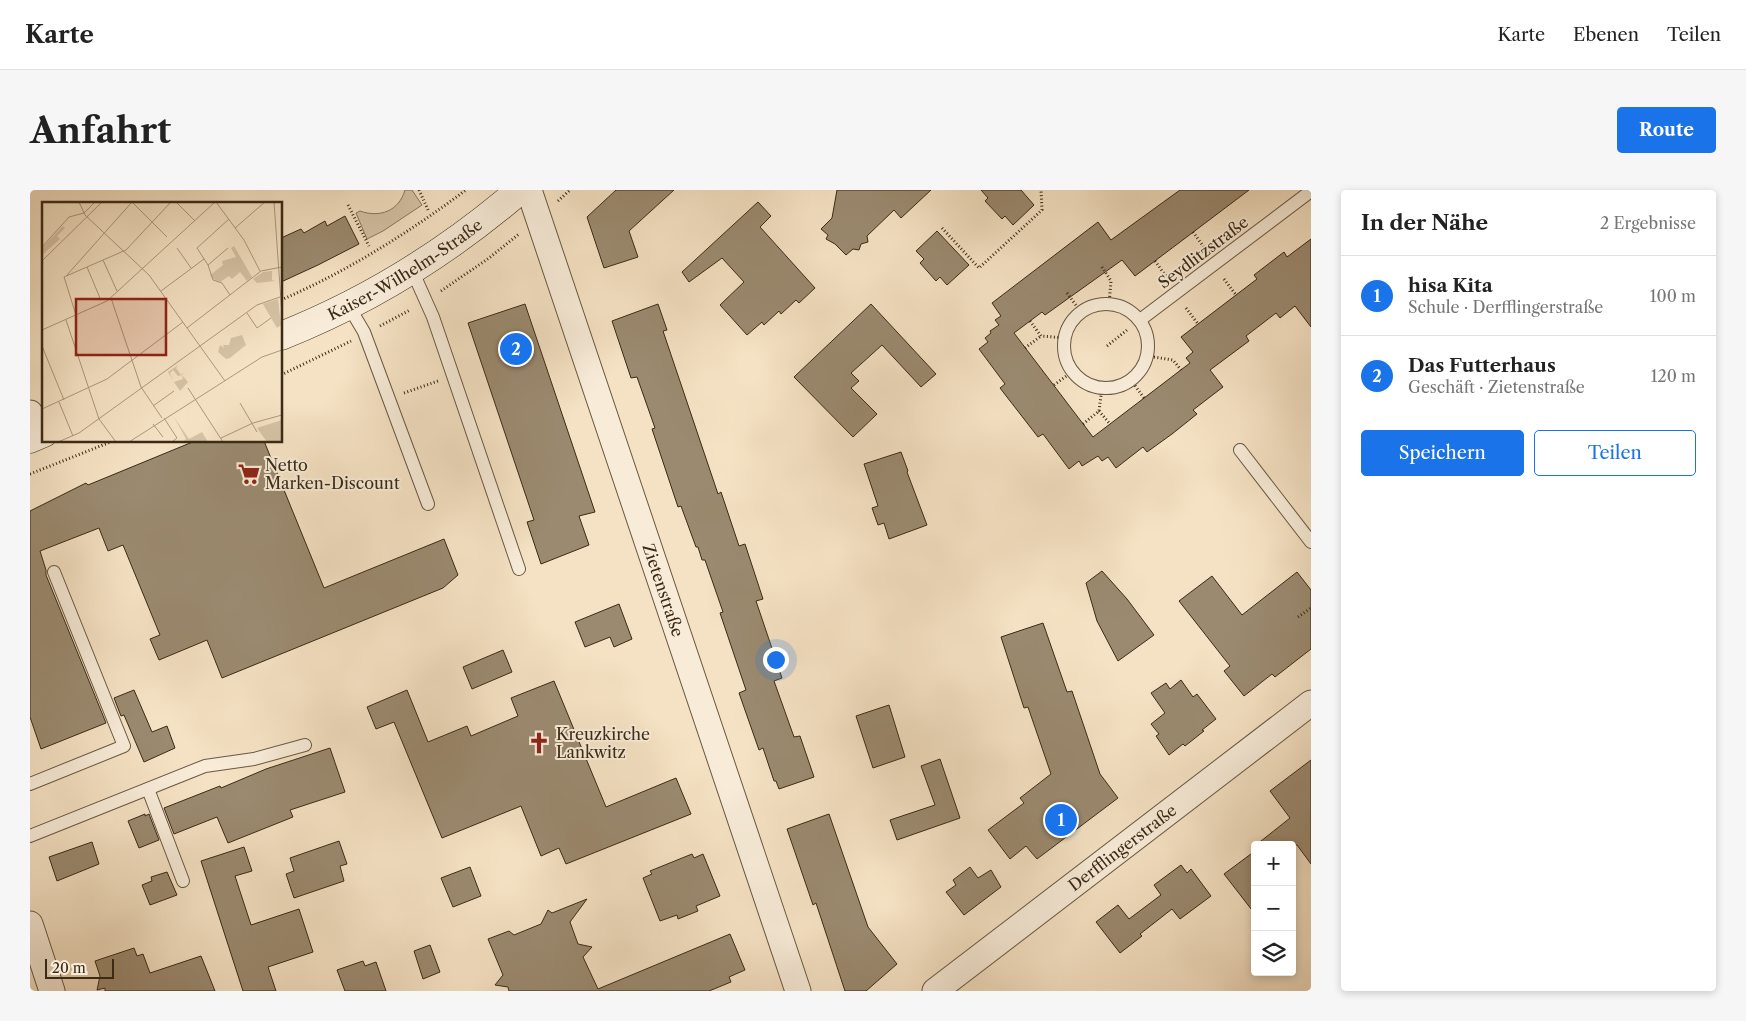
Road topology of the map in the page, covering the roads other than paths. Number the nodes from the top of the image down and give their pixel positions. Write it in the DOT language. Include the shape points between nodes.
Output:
graph roads {
  1 [pos="520,190"];
  2 [pos="529,190"];
  3 [pos="1311,192"];
  4 [pos="412,270"];
  5 [pos="348,306"];
  6 [pos="1140,320"];
  7 [pos="282,336"];
  8 [pos="1240,450"];
  9 [pos="428,504"];
  10 [pos="1311,542"];
  11 [pos="519,569"];
  12 [pos="54,572"];
  13 [pos="1311,703"];
  14 [pos="305,745"];
  15 [pos="30,784"];
  16 [pos="148,789"];
  17 [pos="30,836"];
  18 [pos="183,881"];
  19 [pos="30,924"];
  20 [pos="52,991"];
  21 [pos="798,991"];
  22 [pos="935,991"];
  1 -- 4 [label="main road, Kaiser-Wilhelm-Straße" via="474,228"];
  2 -- 21 [label="street, Zietenstraße"];
  3 -- 6 [label="lane, Seydlitzstraße"];
  4 -- 5 [label="main road, Kaiser-Wilhelm-Straße"];
  4 -- 11 [label="lane" via="433,316"];
  5 -- 7 [label="main road, Kaiser-Wilhelm-Straße"];
  5 -- 9 [label="lane" via="364,332"];
  6 -- 6 [label="lane" via="1119,306 1109,304 1081,312 1066,331 1064,344 1072,372 1091,386 1102,388 1131,380 1147,356 1146,332"];
  8 -- 10 [label="lane"];
  12 -- 15 [label="lane" via="124,746"];
  13 -- 22 [label="street, Derfflingerstraße"];
  14 -- 16 [label="lane" via="254,759 205,766"];
  16 -- 17 [label="lane"];
  16 -- 18 [label="lane"];
  19 -- 20 [label="street"];
}
